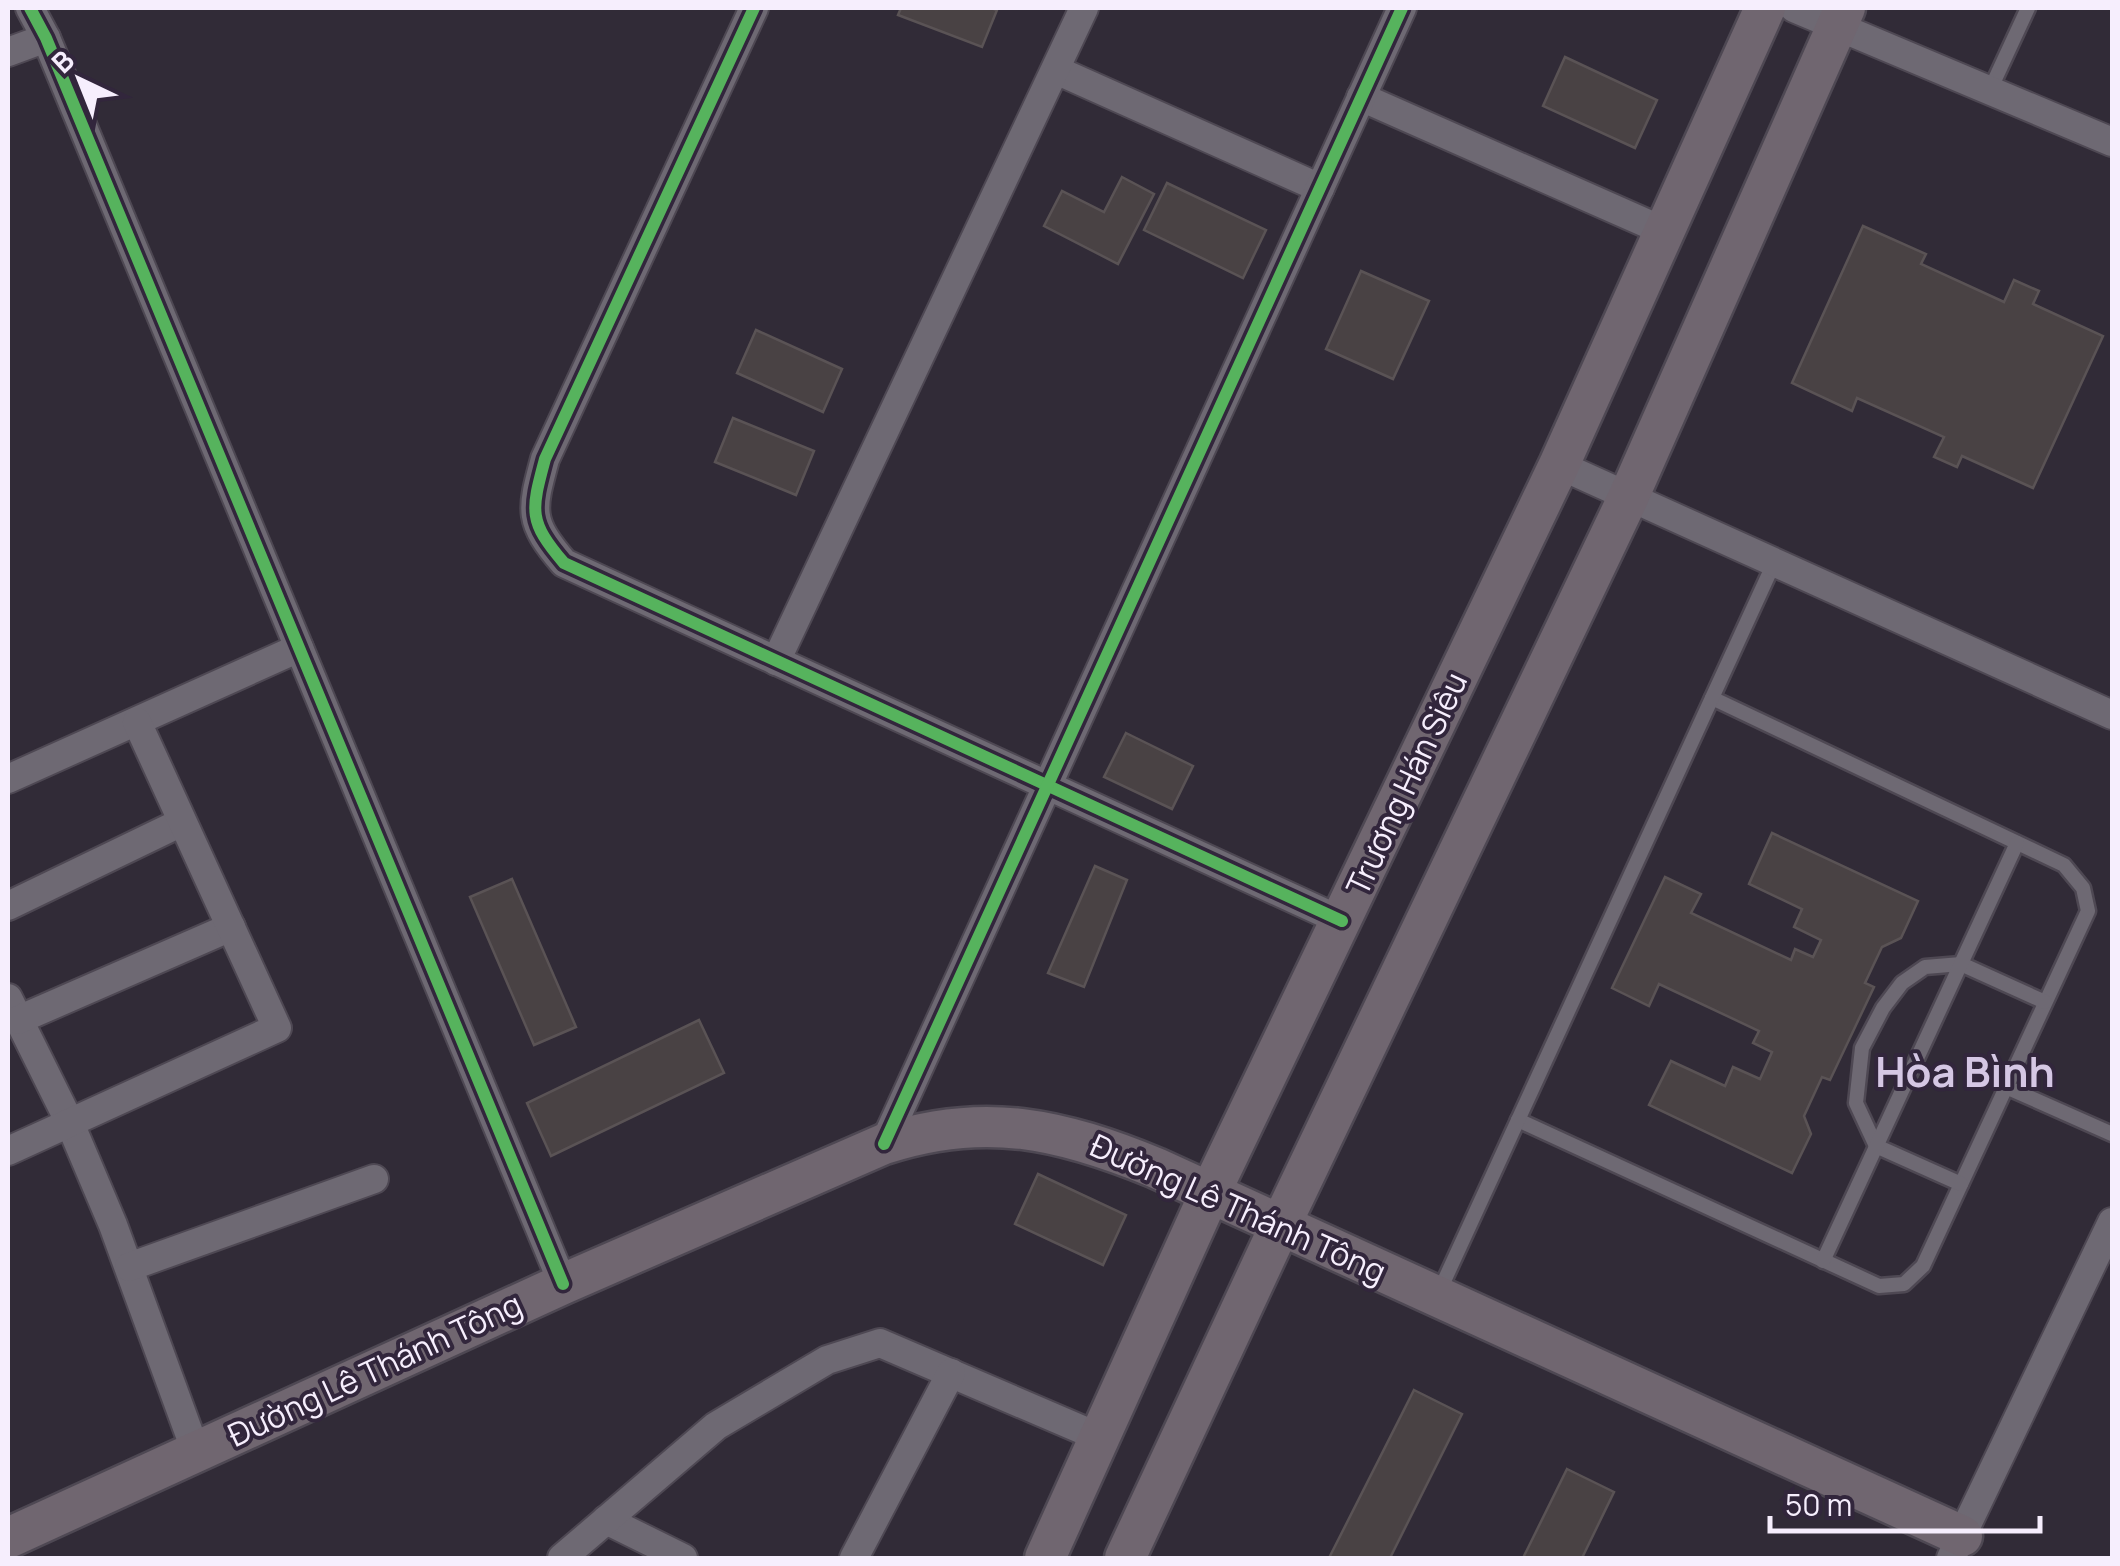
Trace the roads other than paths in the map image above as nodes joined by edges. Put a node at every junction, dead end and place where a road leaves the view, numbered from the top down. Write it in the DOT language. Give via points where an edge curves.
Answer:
graph roads {
  1 [pos="30,8"];
  2 [pos="754,8"];
  3 [pos="1084,8"];
  4 [pos="1402,8"];
  5 [pos="1766,8"];
  6 [pos="1794,8"];
  7 [pos="2028,8"];
  8 [pos="1842,16"];
  9 [pos="46,38"];
  10 [pos="8,52"];
  11 [pos="1056,70"];
  12 [pos="1990,90"];
  13 [pos="1361,98"];
  14 [pos="2112,142"];
  15 [pos="1320,188"];
  16 [pos="1664,231"];
  17 [pos="1559,465"];
  18 [pos="1628,498"];
  19 [pos="1774,563"];
  20 [pos="299,648"];
  21 [pos="776,661"];
  22 [pos="1712,698"];
  23 [pos="2112,715"];
  24 [pos="137,722"];
  25 [pos="8,779"];
  26 [pos="1046,786"];
  27 [pos="182,822"];
  28 [pos="2017,843"];
  29 [pos="8,906"];
  30 [pos="1342,921"];
  31 [pos="231,927"];
  32 [pos="1961,964"];
  33 [pos="2045,1002"];
  34 [pos="13,1009"];
  35 [pos="2006,1087"];
  36 [pos="1518,1120"];
  37 [pos="69,1122"];
  38 [pos="2112,1134"];
  39 [pos="884,1144"];
  40 [pos="1876,1146"];
  41 [pos="8,1150"];
  42 [pos="374,1179"];
  43 [pos="1960,1184"];
  44 [pos="1210,1193"];
  45 [pos="2112,1222"];
  46 [pos="1280,1226"];
  47 [pos="1823,1261"];
  48 [pos="128,1267"];
  49 [pos="563,1284"];
  50 [pos="1437,1297"];
  51 [pos="951,1374"];
  52 [pos="1099,1436"];
  53 [pos="196,1452"];
  54 [pos="606,1520"];
  55 [pos="8,1538"];
  56 [pos="1956,1547"];
  57 [pos="562,1558"];
  58 [pos="683,1558"];
  59 [pos="854,1558"];
  60 [pos="1045,1558"];
  61 [pos="1125,1558"];
  1 -- 9 [label="street"];
  2 -- 21 [label="street" via="545,459 533,503 540,535 564,563"];
  3 -- 11 [label="street"];
  4 -- 13 [label="street"];
  5 -- 16 [label="main road, Trương Hán Siêu"];
  6 -- 8 [label="street"];
  7 -- 12 [label="lane"];
  8 -- 12 [label="street"];
  8 -- 18 [label="main road"];
  9 -- 10 [label="street"];
  9 -- 20 [label="street"];
  11 -- 15 [label="street"];
  11 -- 21 [label="street"];
  12 -- 14 [label="street"];
  13 -- 15 [label="street"];
  13 -- 16 [label="street"];
  15 -- 26 [label="street"];
  16 -- 17 [label="main road, Trương Hán Siêu"];
  17 -- 18 [label="street"];
  17 -- 30 [label="main road, Trương Hán Siêu"];
  18 -- 19 [label="street"];
  18 -- 46 [label="main road"];
  19 -- 22 [label="lane"];
  19 -- 23 [label="street"];
  20 -- 24 [label="street"];
  20 -- 49 [label="street"];
  21 -- 26 [label="street"];
  22 -- 28 [label="lane"];
  22 -- 36 [label="lane"];
  24 -- 25 [label="street"];
  24 -- 27 [label="street"];
  26 -- 30 [label="street"];
  26 -- 39 [label="street"];
  27 -- 29 [label="street"];
  27 -- 31 [label="street"];
  28 -- 32 [label="lane"];
  28 -- 33 [label="lane" via="2064,865 2083,888 2088,911"];
  30 -- 44 [label="main road, Trương Hán Siêu"];
  31 -- 34 [label="street"];
  31 -- 37 [label="street" via="277,1028"];
  32 -- 33 [label="lane"];
  32 -- 40 [label="lane"];
  32 -- 40 [label="lane" via="1925,967 1902,983 1862,1048 1856,1103"];
  33 -- 35 [label="lane"];
  34 -- 37 [label="street"];
  35 -- 38 [label="lane"];
  35 -- 43 [label="lane"];
  36 -- 47 [label="lane"];
  36 -- 50 [label="lane"];
  37 -- 41 [label="street"];
  37 -- 48 [label="street"];
  39 -- 44 [label="main road, Đường Lê Thánh Tông" via="966,1126 1039,1130 1114,1150"];
  39 -- 49 [label="main road, Đường Lê Thánh Tông"];
  40 -- 43 [label="lane"];
  40 -- 47 [label="lane"];
  42 -- 48 [label="street"];
  43 -- 47 [label="lane" via="1923,1266 1904,1284 1878,1286"];
  44 -- 46 [label="main road, Đường Lê Thánh Tông"];
  44 -- 52 [label="main road, Trương Hán Siêu"];
  45 -- 56 [label="street"];
  46 -- 50 [label="main road, Đường Lê Thánh Tông"];
  46 -- 61 [label="main road"];
  48 -- 53 [label="street"];
  49 -- 53 [label="main road, Đường Lê Thánh Tông"];
  50 -- 56 [label="main road, Đường Lê Thánh Tông"];
  51 -- 52 [label="street"];
  51 -- 54 [label="street" via="880,1343 827,1360 716,1426"];
  51 -- 59 [label="street"];
  52 -- 60 [label="main road, Trương Hán Siêu"];
  53 -- 55 [label="main road, Đường Lê Thánh Tông"];
  54 -- 57 [label="street"];
  54 -- 58 [label="street"];
}
